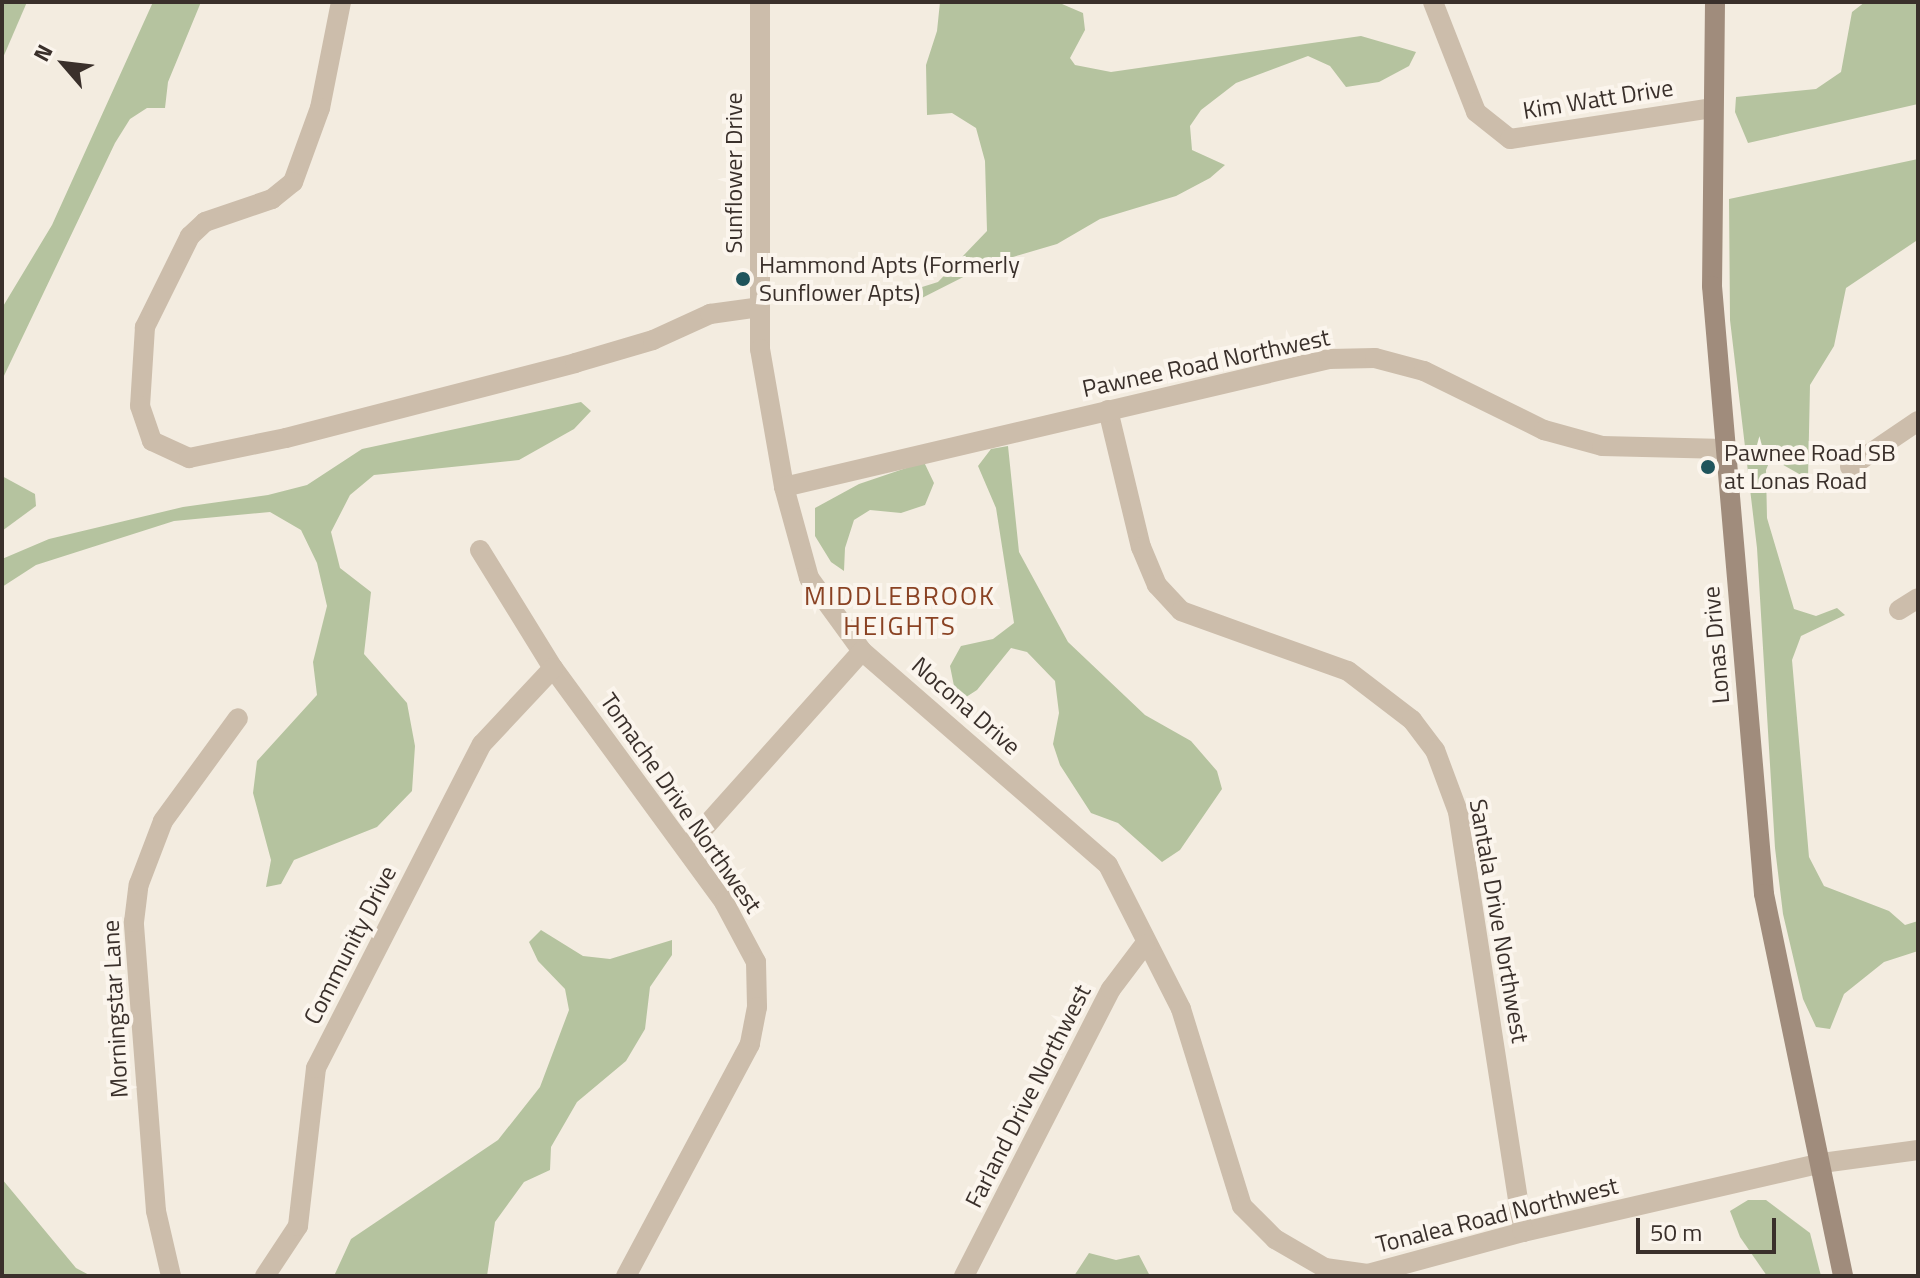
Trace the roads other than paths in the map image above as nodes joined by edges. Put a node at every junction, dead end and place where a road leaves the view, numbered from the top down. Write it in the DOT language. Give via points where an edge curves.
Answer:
graph roads {
  1 [pos="341,2"];
  2 [pos="760,2"];
  3 [pos="1433,2"];
  4 [pos="1715,2"];
  5 [pos="1712,108"];
  6 [pos="760,307"];
  7 [pos="1108,410"];
  8 [pos="1918,421"];
  9 [pos="1725,449"];
  10 [pos="1850,467"];
  11 [pos="784,487"];
  12 [pos="480,550"];
  13 [pos="1918,598"];
  14 [pos="1899,610"];
  15 [pos="862,651"];
  16 [pos="553,668"];
  17 [pos="238,718"];
  18 [pos="686,848"];
  19 [pos="1145,944"];
  20 [pos="1918,1150"];
  21 [pos="1822,1163"];
  22 [pos="1523,1232"];
  23 [pos="171,1276"];
  24 [pos="265,1276"];
  25 [pos="626,1276"];
  26 [pos="964,1276"];
  27 [pos="1843,1276"];
  1 -- 6 [label="street" via="320,108 293,182 272,199 205,222 190,236 145,327 140,406 152,441 189,458 286,438 575,363 653,340 710,314"];
  2 -- 6 [label="street, Sunflower Drive"];
  3 -- 5 [label="street, Kim Watt Drive" via="1476,112 1510,139"];
  4 -- 5 [label="street, Lonas Drive"];
  5 -- 9 [label="street, Lonas Drive" via="1712,286"];
  6 -- 11 [label="street, Sunflower Drive" via="760,349"];
  7 -- 9 [label="street, Pawnee Road Northwest" via="1329,359 1375,358 1424,371 1544,430 1602,446"];
  7 -- 11 [label="street, Pawnee Road Northwest"];
  7 -- 22 [label="street, Santala Drive Northwest" via="1141,547 1157,585 1181,611 1348,671 1412,720 1435,750 1458,812"];
  8 -- 10 [label="street"];
  9 -- 21 [label="street, Lonas Drive" via="1764,894"];
  11 -- 15 [label="street, Nocona Drive" via="809,578"];
  12 -- 16 [label="street, Tomache Drive Northwest"];
  13 -- 14 [label="street"];
  15 -- 18 [label="street"];
  15 -- 19 [label="street, Nocona Drive" via="1108,865"];
  16 -- 18 [label="street, Tomache Drive Northwest"];
  16 -- 24 [label="street, Community Drive" via="482,744 316,1068 298,1226"];
  17 -- 23 [label="street, Morningstar Lane" via="163,821 139,884 134,922 156,1211"];
  18 -- 25 [label="street, Tomache Drive Northwest" via="724,902 756,962 757,1007 750,1044"];
  19 -- 22 [label="street, Tonalea Road Northwest" via="1181,1009 1242,1206 1275,1239 1325,1268 1368,1274"];
  19 -- 26 [label="street, Farland Drive Northwest" via="1111,989"];
  20 -- 21 [label="street, Tonalea Road Northwest"];
  21 -- 22 [label="street, Tonalea Road Northwest"];
  21 -- 27 [label="street, Lonas Drive"];
}
